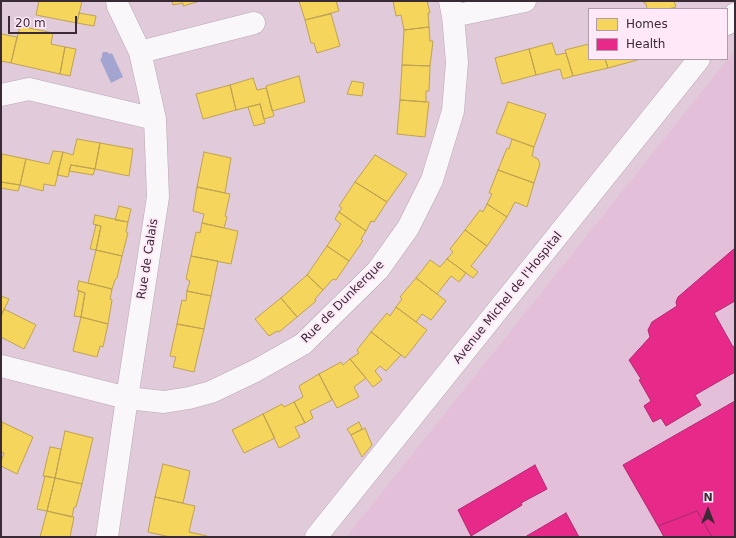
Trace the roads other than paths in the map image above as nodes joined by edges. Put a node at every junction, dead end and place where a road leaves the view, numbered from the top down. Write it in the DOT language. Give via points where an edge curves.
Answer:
graph roads {
  1 [pos="117,1"];
  2 [pos="526,1"];
  3 [pos="452,8"];
  4 [pos="735,14"];
  5 [pos="254,23"];
  6 [pos="728,23"];
  7 [pos="140,52"];
  8 [pos="698,60"];
  9 [pos="1,95"];
  10 [pos="155,119"];
  11 [pos="1,366"];
  12 [pos="126,398"];
  13 [pos="107,537"];
  14 [pos="316,537"];
  1 -- 7 [label="street, Rue de Calais"];
  2 -- 3 [label="street, Rue de Dunkerque"];
  3 -- 12 [label="street, Rue de Dunkerque" via="457,62 453,111 432,180 408,228 378,270 303,344 255,371 211,392 189,398 164,402"];
  4 -- 6 [label="street"];
  5 -- 7 [label="street"];
  7 -- 10 [label="street, Rue de Calais"];
  8 -- 14 [label="street, Avenue Michel de l'Hospital"];
  9 -- 10 [label="street" via="29,89"];
  10 -- 12 [label="street, Rue de Calais" via="158,197"];
  11 -- 12 [label="street, Rue de Dunkerque"];
  12 -- 13 [label="street"];
}
